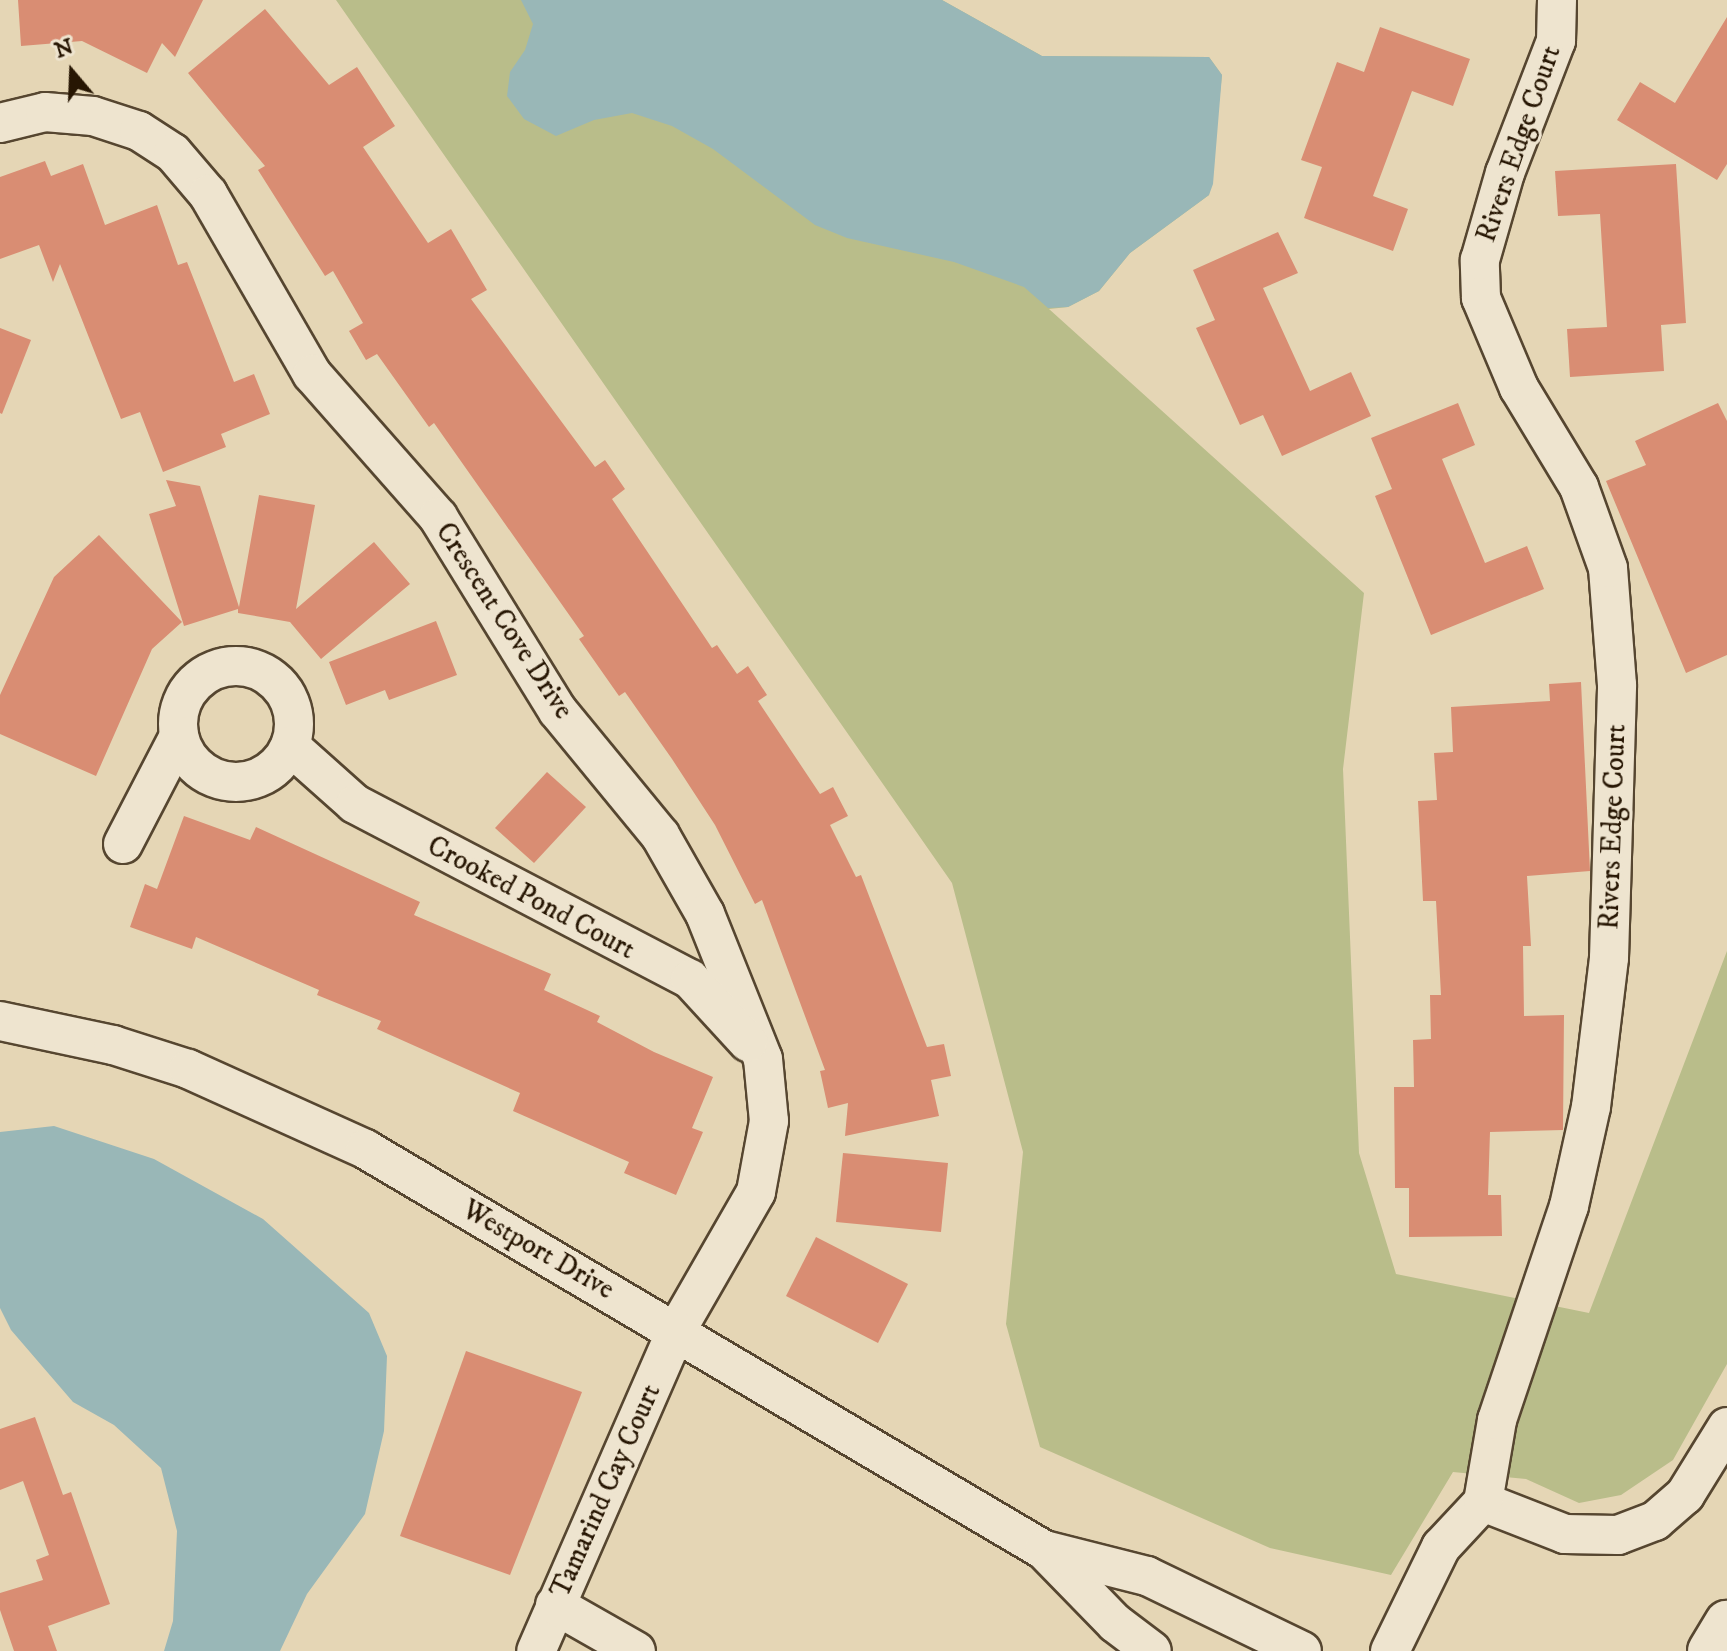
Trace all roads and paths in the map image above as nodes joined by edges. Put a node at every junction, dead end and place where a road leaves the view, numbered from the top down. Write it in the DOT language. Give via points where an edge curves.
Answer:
graph roads {
  1 [pos="1557,0"];
  2 [pos="0,123"];
  3 [pos="179,736"];
  4 [pos="290,746"];
  5 [pos="123,844"];
  6 [pos="0,1021"];
  7 [pos="763,1059"];
  8 [pos="676,1331"];
  9 [pos="1727,1427"];
  10 [pos="1483,1502"];
  11 [pos="1044,1550"];
  12 [pos="555,1605"];
  13 [pos="1727,1623"];
  14 [pos="536,1651"];
  15 [pos="636,1651"];
  16 [pos="1152,1651"];
  17 [pos="1302,1651"];
  18 [pos="1390,1651"];
  19 [pos="1710,1651"];
  1 -- 10 [label="street, Rivers Edge Court" via="1556,41 1505,173 1480,260 1481,298 1519,388 1579,487 1608,568 1617,685 1615,856 1591,1107 1569,1206 1497,1420"];
  2 -- 7 [label="street, Crescent Cove Drive" via="45,112 93,116 139,131 173,153 208,194 312,374 438,517 558,711 660,835 705,914"];
  3 -- 4 [label="street" via="197,767 231,782 266,774"];
  3 -- 4 [label="street" via="184,697 213,671 232,666 269,676 284,690 292,708"];
  3 -- 5 [label="street"];
  4 -- 7 [label="street, Crooked Pond Court" via="355,804 690,979"];
  6 -- 8 [label="street, Westport Drive" via="113,1045 274,1104 365,1149"];
  7 -- 8 [label="street, Crescent Cove Drive" via="769,1121 756,1192"];
  8 -- 11 [label="street, Westport Drive"];
  8 -- 12 [label="street, Tamarind Cay Court"];
  9 -- 10 [label="street" via="1685,1495 1655,1521 1618,1535 1565,1534"];
  10 -- 18 [label="street" via="1441,1547"];
  11 -- 16 [label="street, Westport Drive" via="1115,1623"];
  11 -- 17 [label="street, Westport Drive" via="1147,1576"];
  12 -- 14 [label="street, Tamarind Cay Court"];
  12 -- 15 [label="street"];
  13 -- 19 [label="main road"];
}
